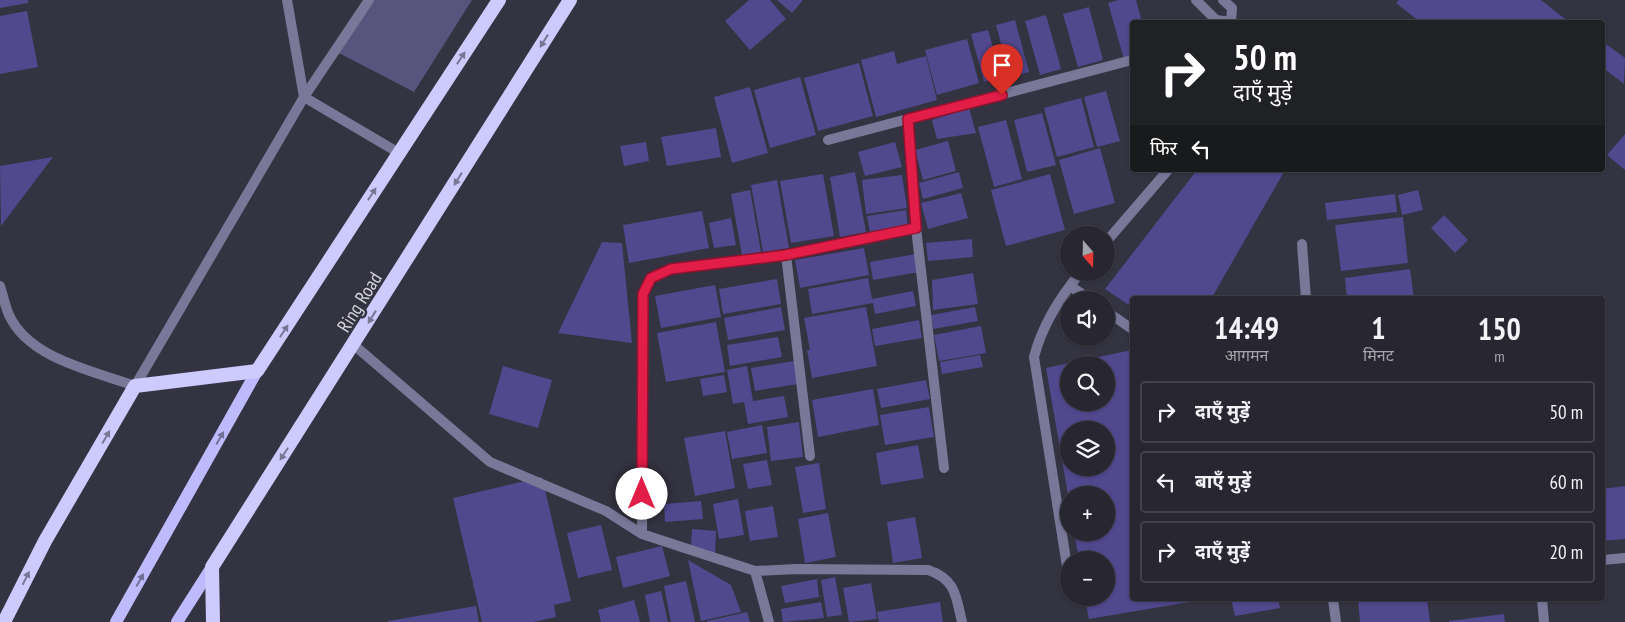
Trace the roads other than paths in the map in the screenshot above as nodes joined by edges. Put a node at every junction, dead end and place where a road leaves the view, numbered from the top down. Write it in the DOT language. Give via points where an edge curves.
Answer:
graph roads {
  1 [pos="287,0"];
  2 [pos="369,0"];
  3 [pos="498,0"];
  4 [pos="570,0"];
  5 [pos="1196,0"];
  6 [pos="1223,0"];
  7 [pos="1216,20"];
  8 [pos="1231,20"];
  9 [pos="1130,61"];
  10 [pos="304,98"];
  11 [pos="908,119"];
  12 [pos="828,140"];
  13 [pos="399,153"];
  14 [pos="1166,172"];
  15 [pos="916,228"];
  16 [pos="1115,232"];
  17 [pos="1302,244"];
  18 [pos="786,255"];
  19 [pos="1074,281"];
  20 [pos="0,286"];
  21 [pos="1070,286"];
  22 [pos="1078,291"];
  23 [pos="1306,296"];
  24 [pos="1115,317"];
  25 [pos="1130,328"];
  26 [pos="354,345"];
  27 [pos="257,371"];
  28 [pos="136,386"];
  29 [pos="810,456"];
  30 [pos="944,468"];
  31 [pos="642,534"];
  32 [pos="1065,551"];
  33 [pos="1625,558"];
  34 [pos="1605,560"];
  35 [pos="212,567"];
  36 [pos="755,571"];
  37 [pos="1333,601"];
  38 [pos="1542,601"];
  39 [pos="4,622"];
  40 [pos="116,622"];
  41 [pos="177,622"];
  42 [pos="213,622"];
  43 [pos="769,622"];
  44 [pos="962,622"];
  45 [pos="1336,622"];
  46 [pos="1544,622"];
  1 -- 10 [label="street"];
  2 -- 10 [label="street"];
  13 -- 3 [label="highway, one-way"];
  4 -- 26 [label="highway, Ring Road, one-way"];
  5 -- 7 [label="street"];
  6 -- 8 [label="street" via="1232,8"];
  9 -- 11 [label="street"];
  10 -- 13 [label="street"];
  10 -- 28 [label="street"];
  11 -- 12 [label="street"];
  11 -- 15 [label="street"];
  27 -- 13 [label="highway, one-way"];
  14 -- 16 [label="street"];
  15 -- 18 [label="street"];
  15 -- 30 [label="street"];
  17 -- 23 [label="street"];
  18 -- 29 [label="street"];
  18 -- 31 [label="street" via="671,269 651,278 643,294"];
  19 -- 21 [label="street"];
  20 -- 28 [label="street" via="10,316 27,338 46,354"];
  21 -- 22 [label="street"];
  21 -- 32 [label="street" via="1040,334 1034,357"];
  24 -- 25 [label="street"];
  26 -- 31 [label="street" via="490,462 606,510"];
  26 -- 35 [label="highway, Ring Road, one-way"];
  27 -- 28 [label="highway"];
  40 -- 27 [label="main road, one-way"];
  39 -- 28 [label="highway, one-way" via="45,541"];
  31 -- 36 [label="street"];
  33 -- 34 [label="street"];
  35 -- 41 [label="main road, Ring Road"];
  35 -- 42 [label="highway"];
  36 -- 43 [label="street"];
  36 -- 44 [label="street" via="928,570 946,577 953,588"];
  37 -- 45 [label="street"];
  38 -- 46 [label="street"];
}
